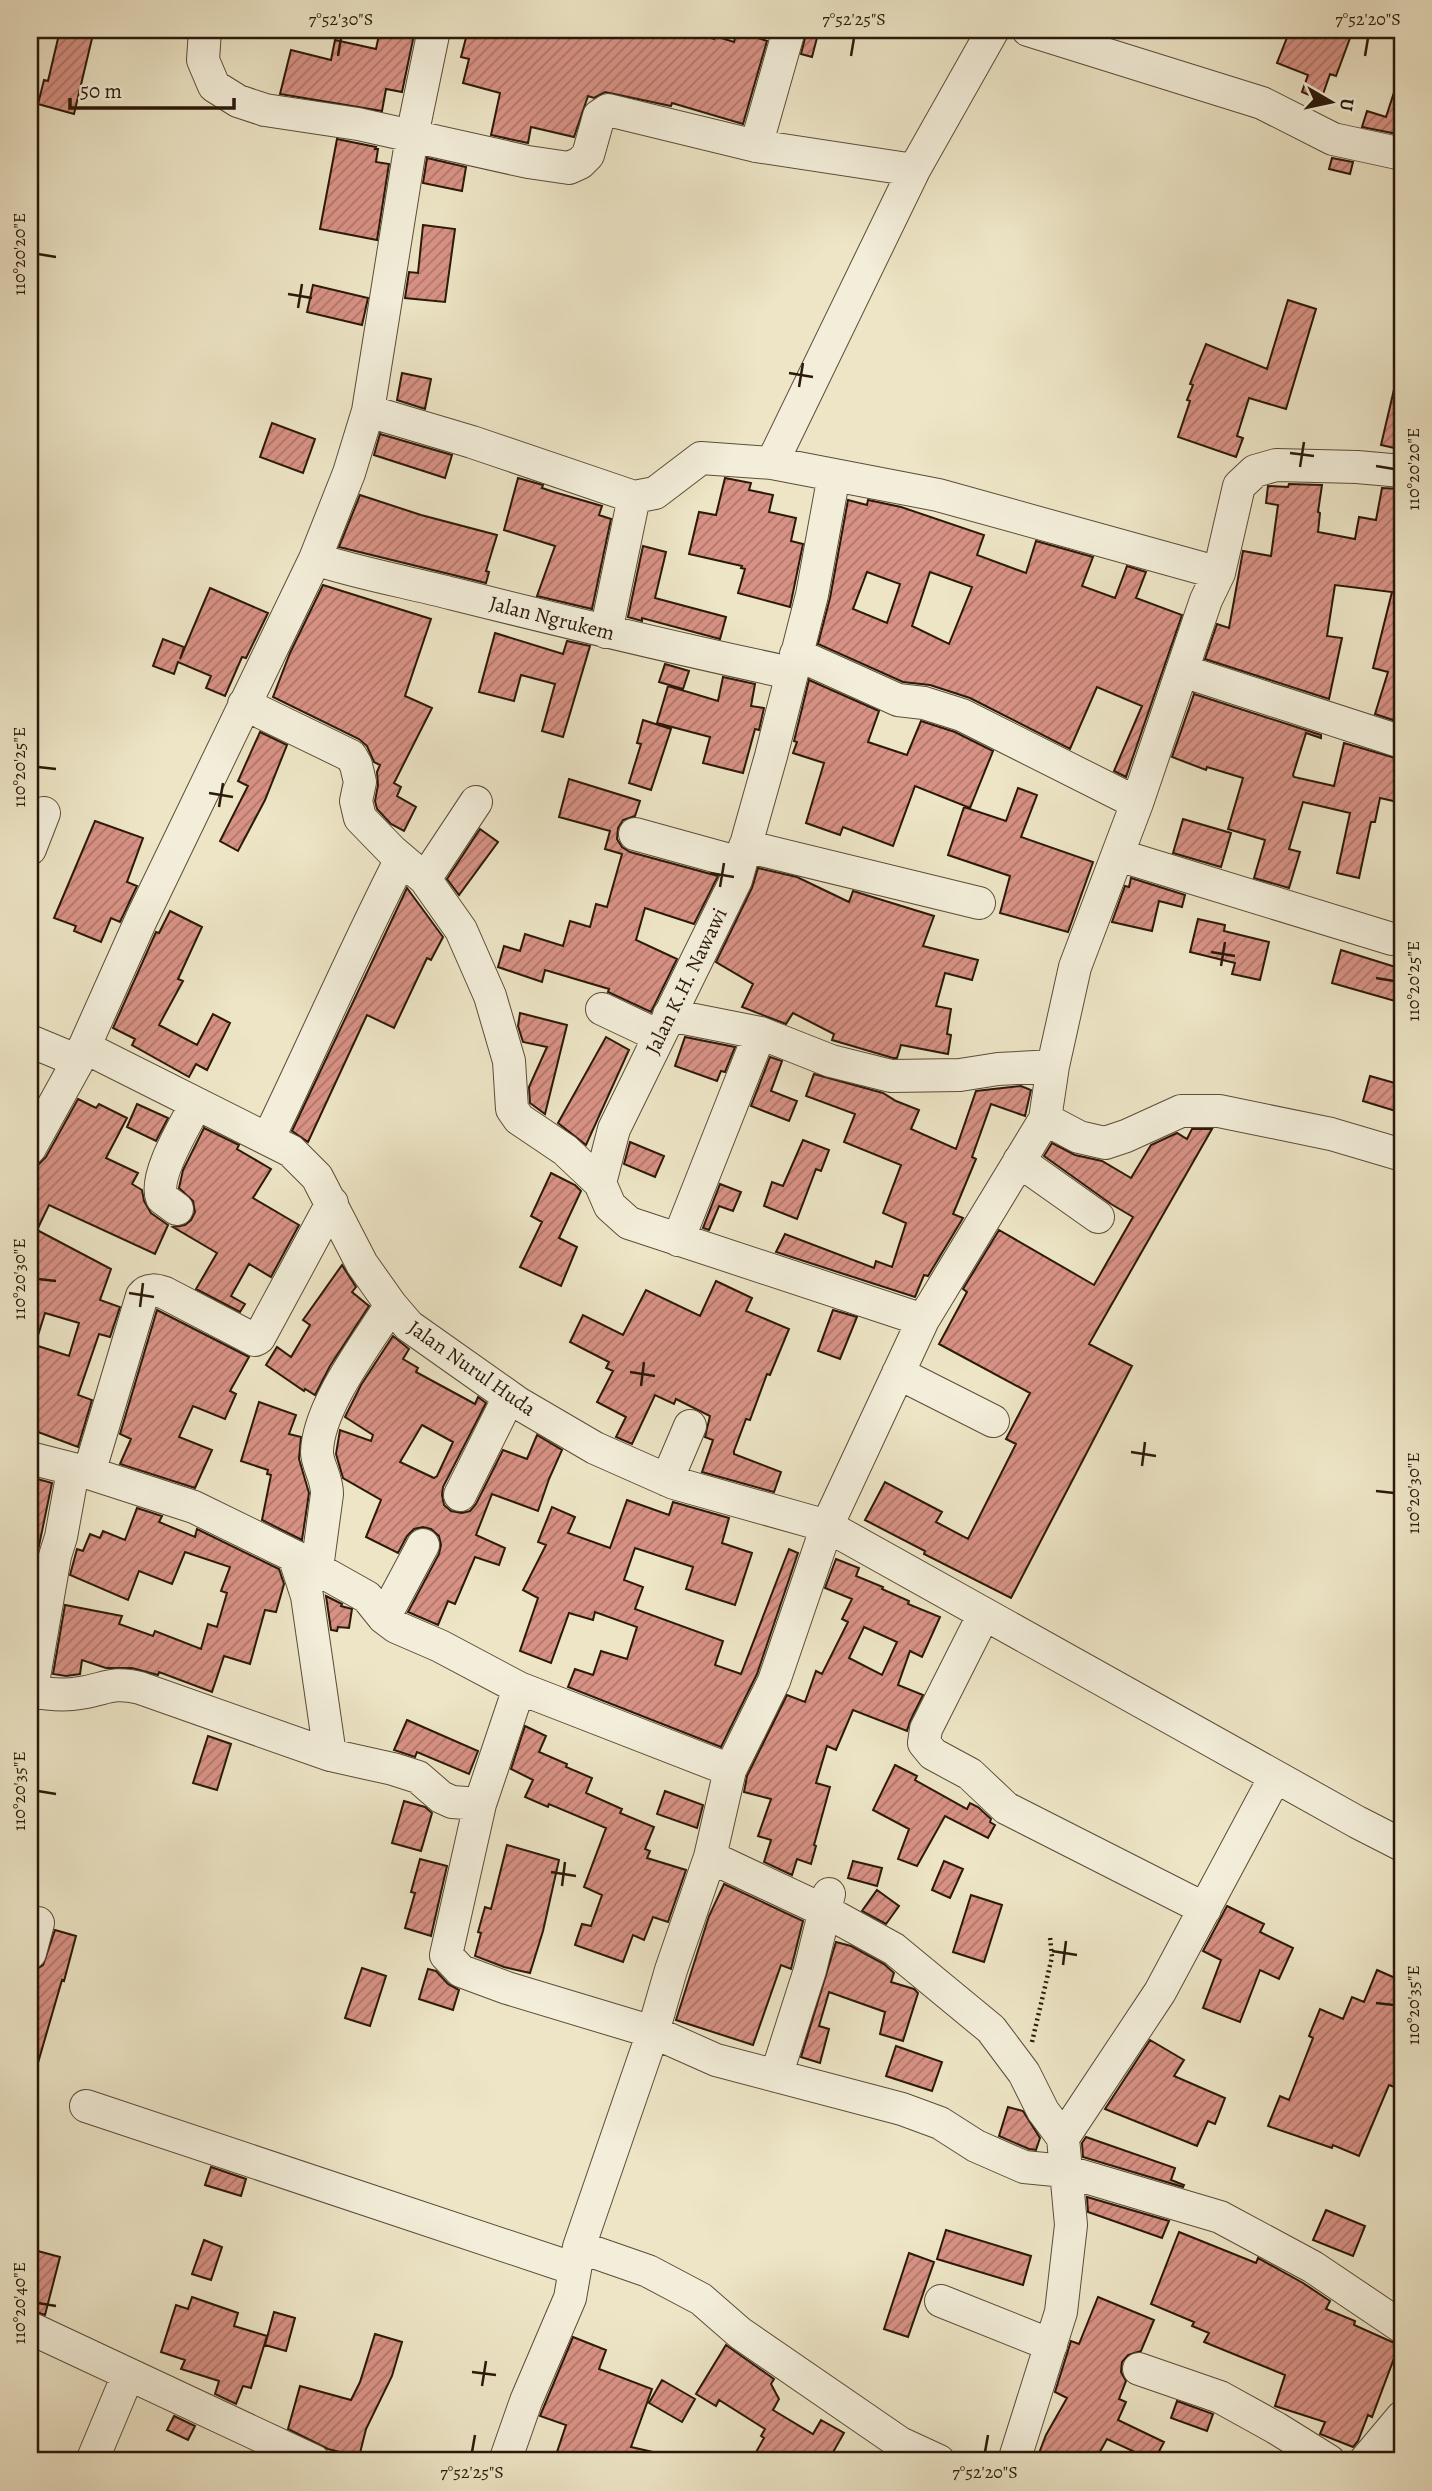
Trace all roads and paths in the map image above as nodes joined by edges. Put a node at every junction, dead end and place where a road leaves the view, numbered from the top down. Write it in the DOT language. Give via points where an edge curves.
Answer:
graph roads {
  1 [pos="205,30"];
  2 [pos="434,30"];
  3 [pos="789,30"];
  4 [pos="993,30"];
  5 [pos="1028,30"];
  6 [pos="412,136"];
  7 [pos="757,146"];
  8 [pos="1402,154"];
  9 [pos="914,170"];
  10 [pos="368,411"];
  11 [pos="772,463"];
  12 [pos="1402,471"];
  13 [pos="834,475"];
  14 [pos="634,497"];
  15 [pos="315,559"];
  16 [pos="1219,573"];
  17 [pos="606,632"];
  18 [pos="793,664"];
  19 [pos="1182,671"];
  20 [pos="244,704"];
  21 [pos="1402,742"];
  22 [pos="476,802"];
  23 [pos="1137,803"];
  24 [pos="44,813"];
  25 [pos="635,834"];
  26 [pos="30,849"];
  27 [pos="743,855"];
  28 [pos="1118,855"];
  29 [pos="401,859"];
  30 [pos="425,879"];
  31 [pos="979,903"];
  32 [pos="1402,939"];
  33 [pos="602,1009"];
  34 [pos="664,1026"];
  35 [pos="760,1033"];
  36 [pos="30,1041"];
  37 [pos="81,1054"];
  38 [pos="1054,1066"];
  39 [pos="196,1104"];
  40 [pos="1045,1119"];
  41 [pos="268,1139"];
  42 [pos="30,1148"];
  43 [pos="1402,1155"];
  44 [pos="1019,1161"];
  45 [pos="600,1183"];
  46 [pos="332,1203"];
  47 [pos="177,1209"];
  48 [pos="1098,1217"];
  49 [pos="678,1240"];
  50 [pos="391,1305"];
  51 [pos="923,1320"];
  52 [pos="898,1373"];
  53 [pos="509,1397"];
  54 [pos="993,1421"];
  55 [pos="690,1426"];
  56 [pos="30,1458"];
  57 [pos="81,1472"];
  58 [pos="667,1480"];
  59 [pos="460,1495"];
  60 [pos="827,1526"];
  61 [pos="423,1545"];
  62 [pos="306,1562"];
  63 [pos="984,1614"];
  64 [pos="384,1618"];
  65 [pos="519,1688"];
  66 [pos="33,1692"];
  67 [pos="330,1755"];
  68 [pos="730,1770"];
  69 [pos="1275,1777"];
  70 [pos="480,1804"];
  71 [pos="1402,1844"];
  72 [pos="710,1857"];
  73 [pos="827,1903"];
  74 [pos="1205,1909"];
  75 [pos="38,1923"];
  76 [pos="1050,1937"];
  77 [pos="30,1953"];
  78 [pos="653,2032"];
  79 [pos="1024,2073"];
  80 [pos="776,2076"];
  81 [pos="86,2106"];
  82 [pos="1063,2138"];
  83 [pos="1065,2171"];
  84 [pos="577,2258"];
  85 [pos="941,2301"];
  86 [pos="1402,2327"];
  87 [pos="30,2328"];
  88 [pos="1051,2346"];
  89 [pos="1139,2369"];
  90 [pos="128,2375"];
  91 [pos="1402,2417"];
  92 [pos="92,2461"];
  93 [pos="314,2461"];
  94 [pos="505,2461"];
  95 [pos="939,2461"];
  96 [pos="1014,2461"];
  97 [pos="1329,2461"];
  98 [pos="1365,2461"];
  1 -- 6 [label="street" via="207,74 214,86 238,101 264,110"];
  2 -- 6 [label="street"];
  3 -- 7 [label="street"];
  4 -- 9 [label="street"];
  5 -- 8 [label="street" via="1262,103 1334,139"];
  6 -- 7 [label="street" via="569,168 588,155 599,116 608,110"];
  6 -- 10 [label="street"];
  7 -- 9 [label="street"];
  9 -- 11 [label="street"];
  10 -- 14 [label="street"];
  10 -- 15 [label="street"];
  11 -- 13 [label="street"];
  11 -- 14 [label="street" via="701,458 655,493"];
  12 -- 16 [label="street" via="1276,465 1255,471 1239,486"];
  13 -- 16 [label="street" via="938,495"];
  13 -- 18 [label="street, Jalan K.H. Nawawi" via="812,595"];
  14 -- 17 [label="street"];
  15 -- 17 [label="street, Jalan Ngrukem"];
  15 -- 20 [label="street"];
  16 -- 19 [label="street"];
  17 -- 18 [label="street, Jalan Ngrukem"];
  18 -- 23 [label="street" via="962,715"];
  18 -- 27 [label="street, Jalan K.H. Nawawi"];
  19 -- 21 [label="street"];
  19 -- 23 [label="street"];
  20 -- 29 [label="street" via="351,756 360,782 356,802 360,818"];
  20 -- 37 [label="street"];
  22 -- 30 [label="street"];
  23 -- 28 [label="street"];
  24 -- 26 [label="street"];
  25 -- 27 [label="street"];
  27 -- 31 [label="street"];
  27 -- 34 [label="street, Jalan K.H. Nawawi" via="736,880"];
  28 -- 32 [label="street"];
  28 -- 38 [label="street" via="1075,967"];
  29 -- 30 [label="street"];
  29 -- 41 [label="street"];
  30 -- 45 [label="street" via="461,930 490,996 509,1061 512,1109"];
  33 -- 34 [label="street"];
  34 -- 35 [label="street"];
  34 -- 45 [label="street, Jalan K.H. Nawawi" via="614,1129"];
  35 -- 38 [label="street" via="831,1061 891,1076"];
  35 -- 49 [label="street"];
  36 -- 37 [label="street, Jalan Nurul Huda"];
  37 -- 39 [label="street, Jalan Nurul Huda"];
  37 -- 42 [label="street"];
  38 -- 40 [label="street"];
  39 -- 41 [label="street, Jalan Nurul Huda"];
  39 -- 47 [label="street" via="163,1176 162,1198"];
  40 -- 43 [label="street" via="1079,1137 1105,1143 1181,1111 1219,1111 1331,1134"];
  40 -- 44 [label="street"];
  41 -- 46 [label="street, Jalan Nurul Huda" via="292,1152 317,1177"];
  44 -- 48 [label="street"];
  44 -- 51 [label="street"];
  45 -- 49 [label="street" via="610,1206 629,1223"];
  46 -- 50 [label="street, Jalan Nurul Huda" via="362,1264"];
  46 -- 57 [label="street" via="255,1340 165,1293 152,1290 142,1296"];
  49 -- 51 [label="street"];
  50 -- 53 [label="street, Jalan Nurul Huda" via="409,1326"];
  50 -- 62 [label="street" via="328,1406 317,1453 327,1494"];
  51 -- 52 [label="street"];
  52 -- 54 [label="street"];
  52 -- 60 [label="street"];
  53 -- 58 [label="street, Jalan Nurul Huda" via="595,1448"];
  53 -- 59 [label="street"];
  55 -- 58 [label="street"];
  56 -- 57 [label="street"];
  57 -- 62 [label="street" via="194,1507"];
  57 -- 66 [label="street" via="53,1569"];
  58 -- 60 [label="street, Jalan Nurul Huda"];
  60 -- 63 [label="street, Jalan Nurul Huda"];
  60 -- 68 [label="street" via="774,1681"];
  61 -- 64 [label="street"];
  62 -- 64 [label="street" via="367,1597"];
  62 -- 67 [label="street"];
  63 -- 69 [label="street, Jalan Nurul Huda"];
  63 -- 74 [label="street" via="926,1729 924,1743 933,1754 970,1774 1006,1808"];
  64 -- 65 [label="street"];
  65 -- 68 [label="street"];
  65 -- 70 [label="street"];
  66 -- 67 [label="street" via="77,1694 125,1684"];
  67 -- 70 [label="street" via="418,1777 453,1802"];
  68 -- 72 [label="street"];
  69 -- 71 [label="street, Jalan Nurul Huda"];
  69 -- 74 [label="street"];
  70 -- 78 [label="street" via="446,1955 450,1962 461,1971 507,1988"];
  72 -- 73 [label="street"];
  72 -- 78 [label="street"];
  73 -- 79 [label="street" via="894,1949 991,2029"];
  73 -- 80 [label="street"];
  74 -- 82 [label="street" via="1160,1992"];
  75 -- 77 [label="street"];
  76 -- 79 [label="path" via="1052,1957"];
  78 -- 80 [label="street" via="716,2060"];
  78 -- 84 [label="street"];
  79 -- 82 [label="street" via="1042,2111"];
  80 -- 83 [label="street" via="902,2109 940,2123 976,2146 1024,2167"];
  81 -- 84 [label="street"];
  82 -- 83 [label="street"];
  83 -- 86 [label="street" via="1220,2217 1313,2267"];
  83 -- 88 [label="street" via="1071,2225 1061,2312"];
  84 -- 94 [label="street" via="570,2298"];
  84 -- 95 [label="street" via="648,2271 701,2299 740,2333 900,2443"];
  85 -- 88 [label="street"];
  87 -- 90 [label="street"];
  88 -- 96 [label="street"];
  89 -- 97 [label="street" via="1220,2397"];
  90 -- 92 [label="street"];
  90 -- 93 [label="street"];
  91 -- 98 [label="street"];
}
